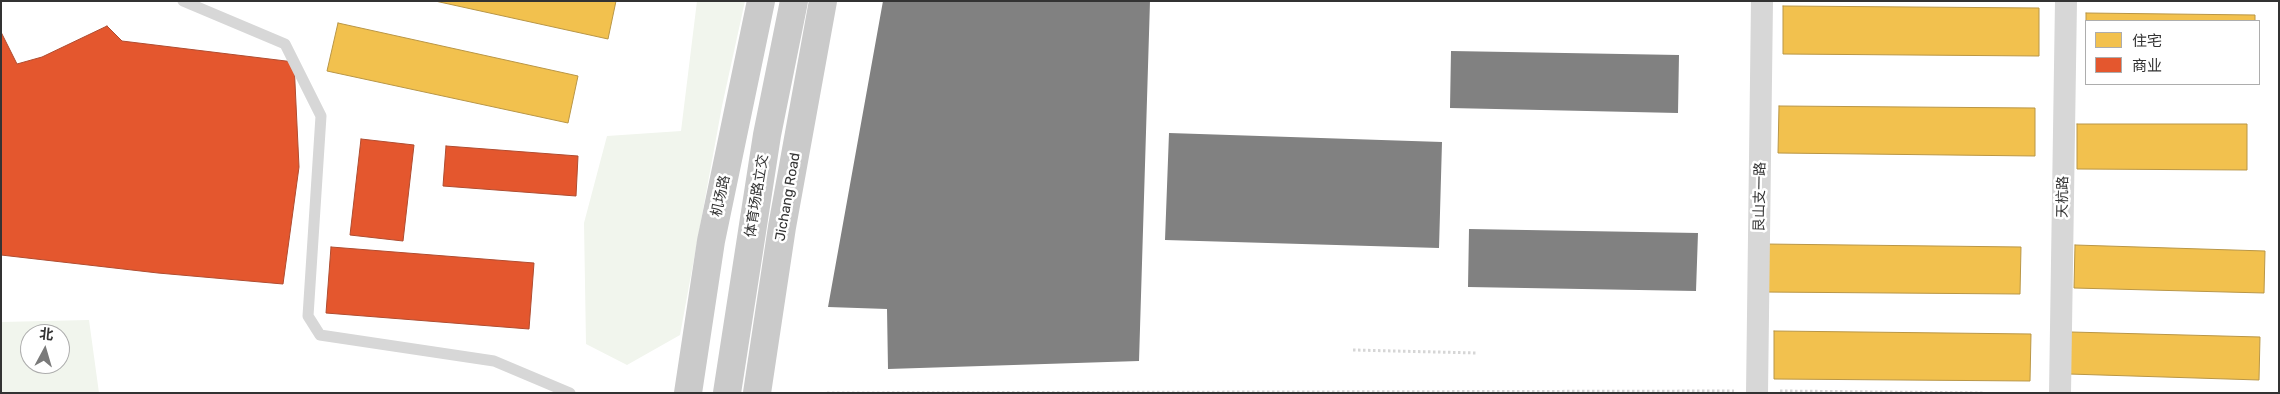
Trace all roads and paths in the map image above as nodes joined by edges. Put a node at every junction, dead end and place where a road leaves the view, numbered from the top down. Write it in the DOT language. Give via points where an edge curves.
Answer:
graph roads {
  1 [pos="183,1"];
  2 [pos="761,1"];
  3 [pos="794,1"];
  4 [pos="823,1"];
  5 [pos="1762,1"];
  6 [pos="2066,1"];
  7 [pos="1353,350"];
  8 [pos="1477,354"];
  9 [pos="1758,392"];
  10 [pos="570,393"];
  11 [pos="688,393"];
  12 [pos="727,393"];
  13 [pos="757,393"];
  14 [pos="827,393"];
  15 [pos="1984,393"];
  16 [pos="2060,393"];
  1 -- 10 [label="lane" via="285,44 321,116 308,316 320,335 494,361"];
  2 -- 11 [label="main road, 机场路" via="712,241"];
  3 -- 12 [label="main road, 体育场路立交" via="767,136"];
  4 -- 13 [label="main road, Jichang Road" via="782,226"];
  5 -- 9 [label="street, 艮山支一路"];
  6 -- 16 [label="street, 天杭路"];
  7 -- 8 [label="path"];
  9 -- 14 [label="path"];
  9 -- 15 [label="path"];
}
